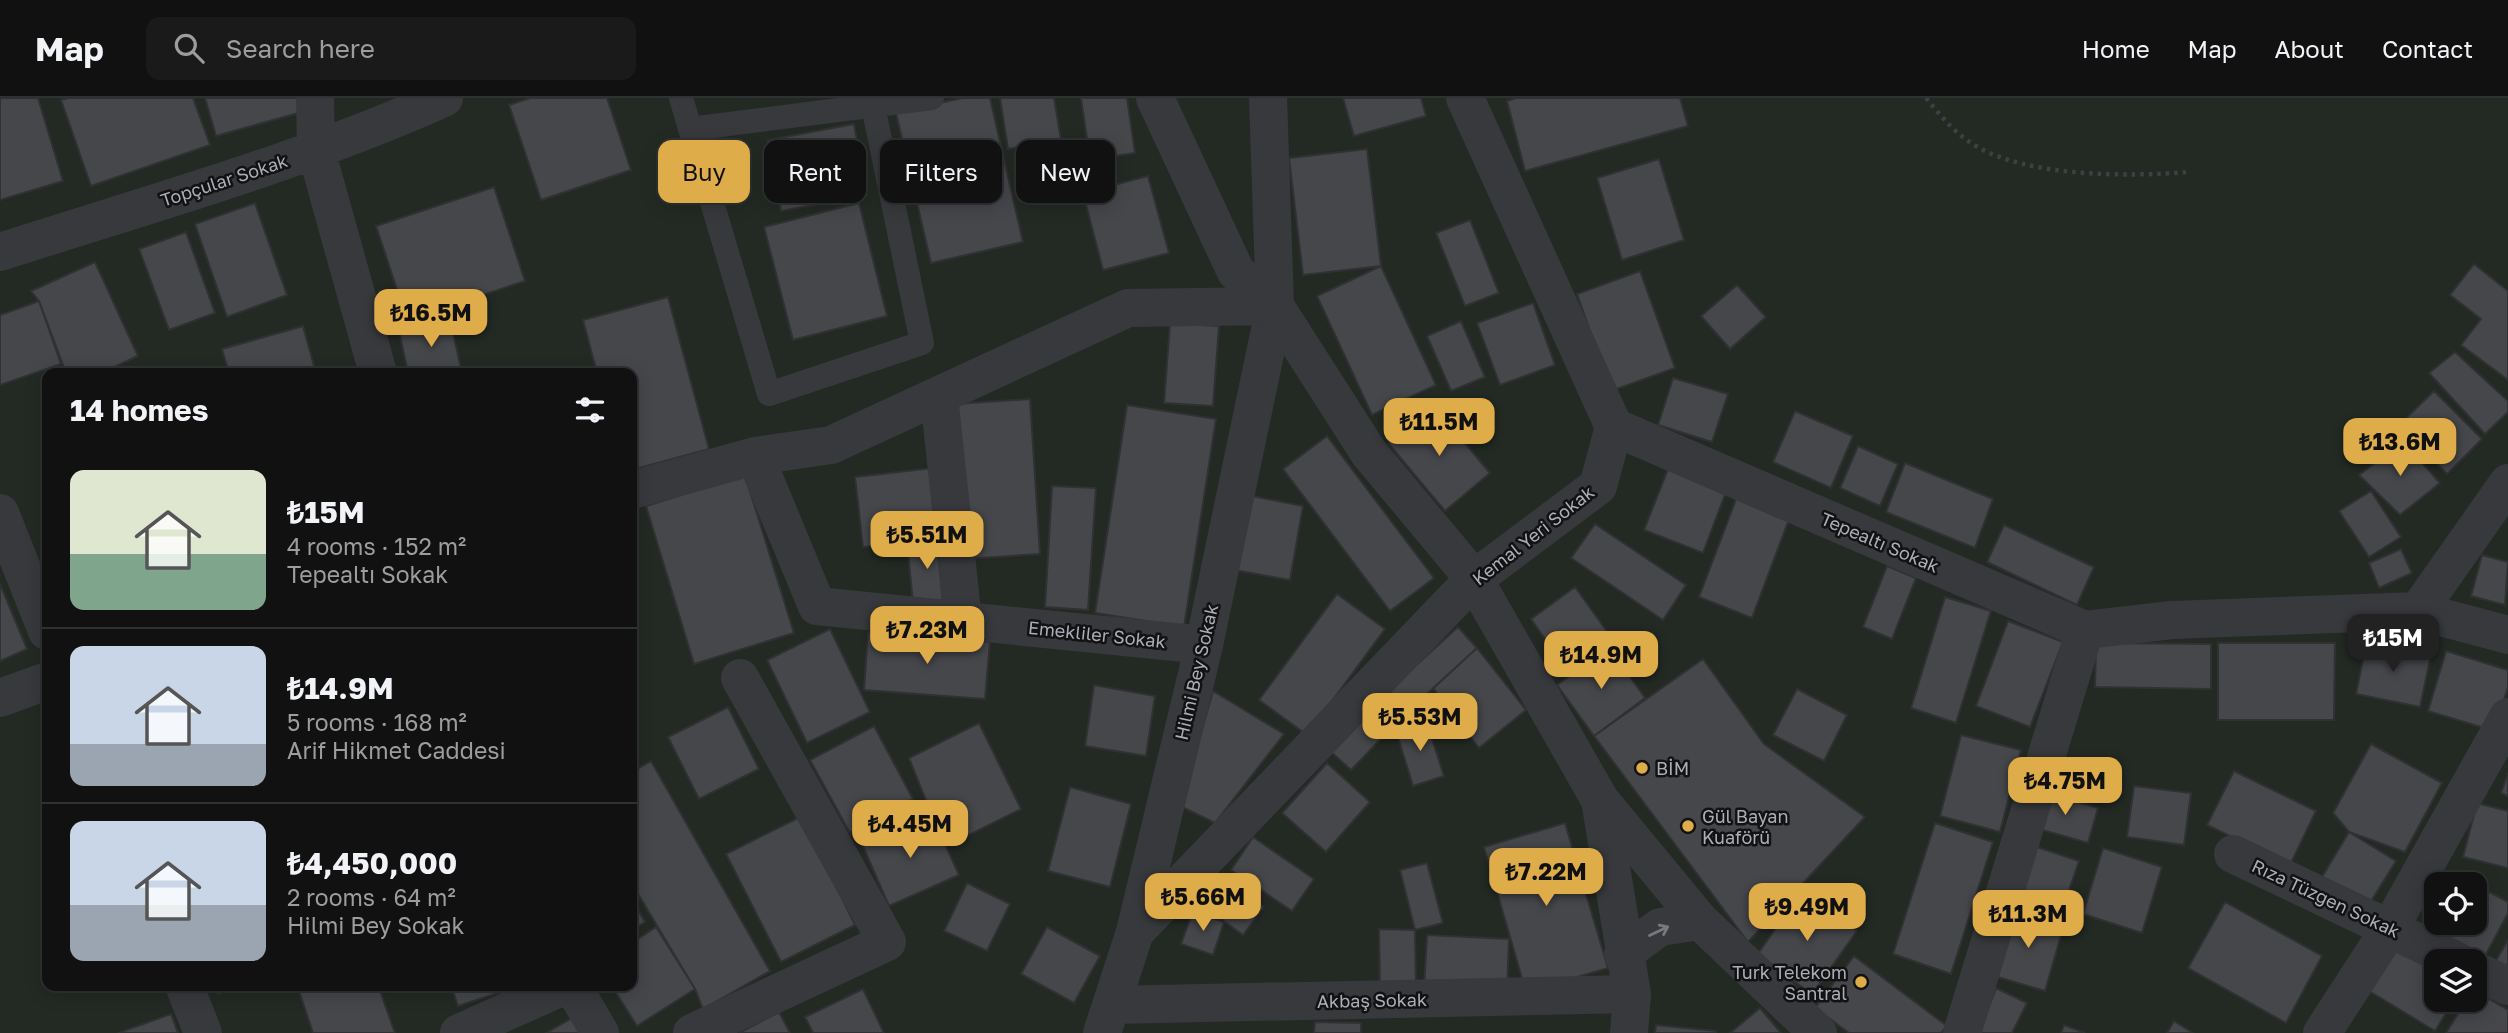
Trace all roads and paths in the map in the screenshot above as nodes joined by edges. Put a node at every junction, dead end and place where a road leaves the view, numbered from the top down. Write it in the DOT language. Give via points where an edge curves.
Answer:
graph roads {
  1 [pos="315,98"];
  2 [pos="444,98"];
  3 [pos="681,98"];
  4 [pos="932,98"];
  5 [pos="1155,98"];
  6 [pos="1268,98"];
  7 [pos="1465,98"];
  8 [pos="1926,98"];
  9 [pos="873,106"];
  10 [pos="371,114"];
  11 [pos="690,129"];
  12 [pos="316,150"];
  13 [pos="2188,172"];
  14 [pos="0,252"];
  15 [pos="1275,306"];
  16 [pos="377,368"];
  17 [pos="939,396"];
  18 [pos="1614,427"];
  19 [pos="755,456"];
  20 [pos="2508,483"];
  21 [pos="637,489"];
  22 [pos="0,513"];
  23 [pos="1474,579"];
  24 [pos="2418,611"];
  25 [pos="42,618"];
  26 [pos="963,621"];
  27 [pos="2085,630"];
  28 [pos="2508,635"];
  29 [pos="1203,645"];
  30 [pos="740,678"];
  31 [pos="42,683"];
  32 [pos="0,698"];
  33 [pos="2508,717"];
  34 [pos="1600,800"];
  35 [pos="2233,854"];
  36 [pos="1700,921"];
  37 [pos="2390,928"];
  38 [pos="1135,932"];
  39 [pos="2432,949"];
  40 [pos="1623,954"];
  41 [pos="2487,976"];
  42 [pos="2508,986"];
  43 [pos="186,991"];
  44 [pos="553,991"];
  45 [pos="576,991"];
  46 [pos="1632,994"];
  47 [pos="1107,1019"];
  48 [pos="203,1033"];
  49 [pos="459,1033"];
  50 [pos="600,1033"];
  51 [pos="692,1033"];
  52 [pos="1629,1033"];
  53 [pos="1818,1033"];
  54 [pos="1962,1033"];
  55 [pos="2322,1033"];
  1 -- 12 [label="street"];
  2 -- 10 [label="street, Topçular Sokak"];
  3 -- 11 [label="lane"];
  4 -- 9 [label="lane"];
  5 -- 15 [label="street" via="1236,272"];
  6 -- 15 [label="street, Hilmi Bey Sokak"];
  7 -- 18 [label="street"];
  8 -- 13 [label="path" via="1946,123 1977,147 2012,160 2129,177"];
  9 -- 11 [label="lane"];
  9 -- 11 [label="lane" via="922,343 769,394"];
  10 -- 12 [label="street, Topçular Sokak"];
  12 -- 14 [label="street, Topçular Sokak"];
  12 -- 16 [label="street"];
  15 -- 17 [label="street" via="1128,308"];
  15 -- 23 [label="street" via="1369,453"];
  15 -- 29 [label="street, Hilmi Bey Sokak"];
  17 -- 19 [label="street" via="831,446"];
  17 -- 26 [label="street"];
  18 -- 23 [label="street, Kemal Yeri Sokak" via="1598,486"];
  18 -- 27 [label="street, Tepealtı Sokak"];
  19 -- 21 [label="street"];
  19 -- 26 [label="street, Emekliler Sokak" via="817,606"];
  20 -- 24 [label="street"];
  22 -- 25 [label="street"];
  23 -- 34 [label="street"];
  23 -- 38 [label="street, Kemal Yeri Sokak"];
  24 -- 27 [label="street, Tepealtı Sokak" via="2172,620"];
  24 -- 28 [label="street, Tepealtı Sokak"];
  26 -- 29 [label="street, Emekliler Sokak"];
  27 -- 54 [label="street"];
  29 -- 38 [label="street, Hilmi Bey Sokak"];
  30 -- 51 [label="street" via="887,942"];
  31 -- 32 [label="street"];
  33 -- 37 [label="street"];
  34 -- 36 [label="street"];
  34 -- 40 [label="street"];
  35 -- 37 [label="street, Rıza Tüzgen Sokak"];
  40 -- 36 [label="street, one-way" via="1660,927"];
  36 -- 53 [label="street"];
  37 -- 39 [label="street, Rıza Tüzgen Sokak"];
  37 -- 55 [label="street"];
  38 -- 47 [label="street, Hilmi Bey Sokak"];
  40 -- 46 [label="street"];
  41 -- 42 [label="street"];
  43 -- 48 [label="street"];
  44 -- 49 [label="street"];
  45 -- 50 [label="street"];
  46 -- 47 [label="street, Akbaş Sokak"];
  46 -- 52 [label="street"];
}
